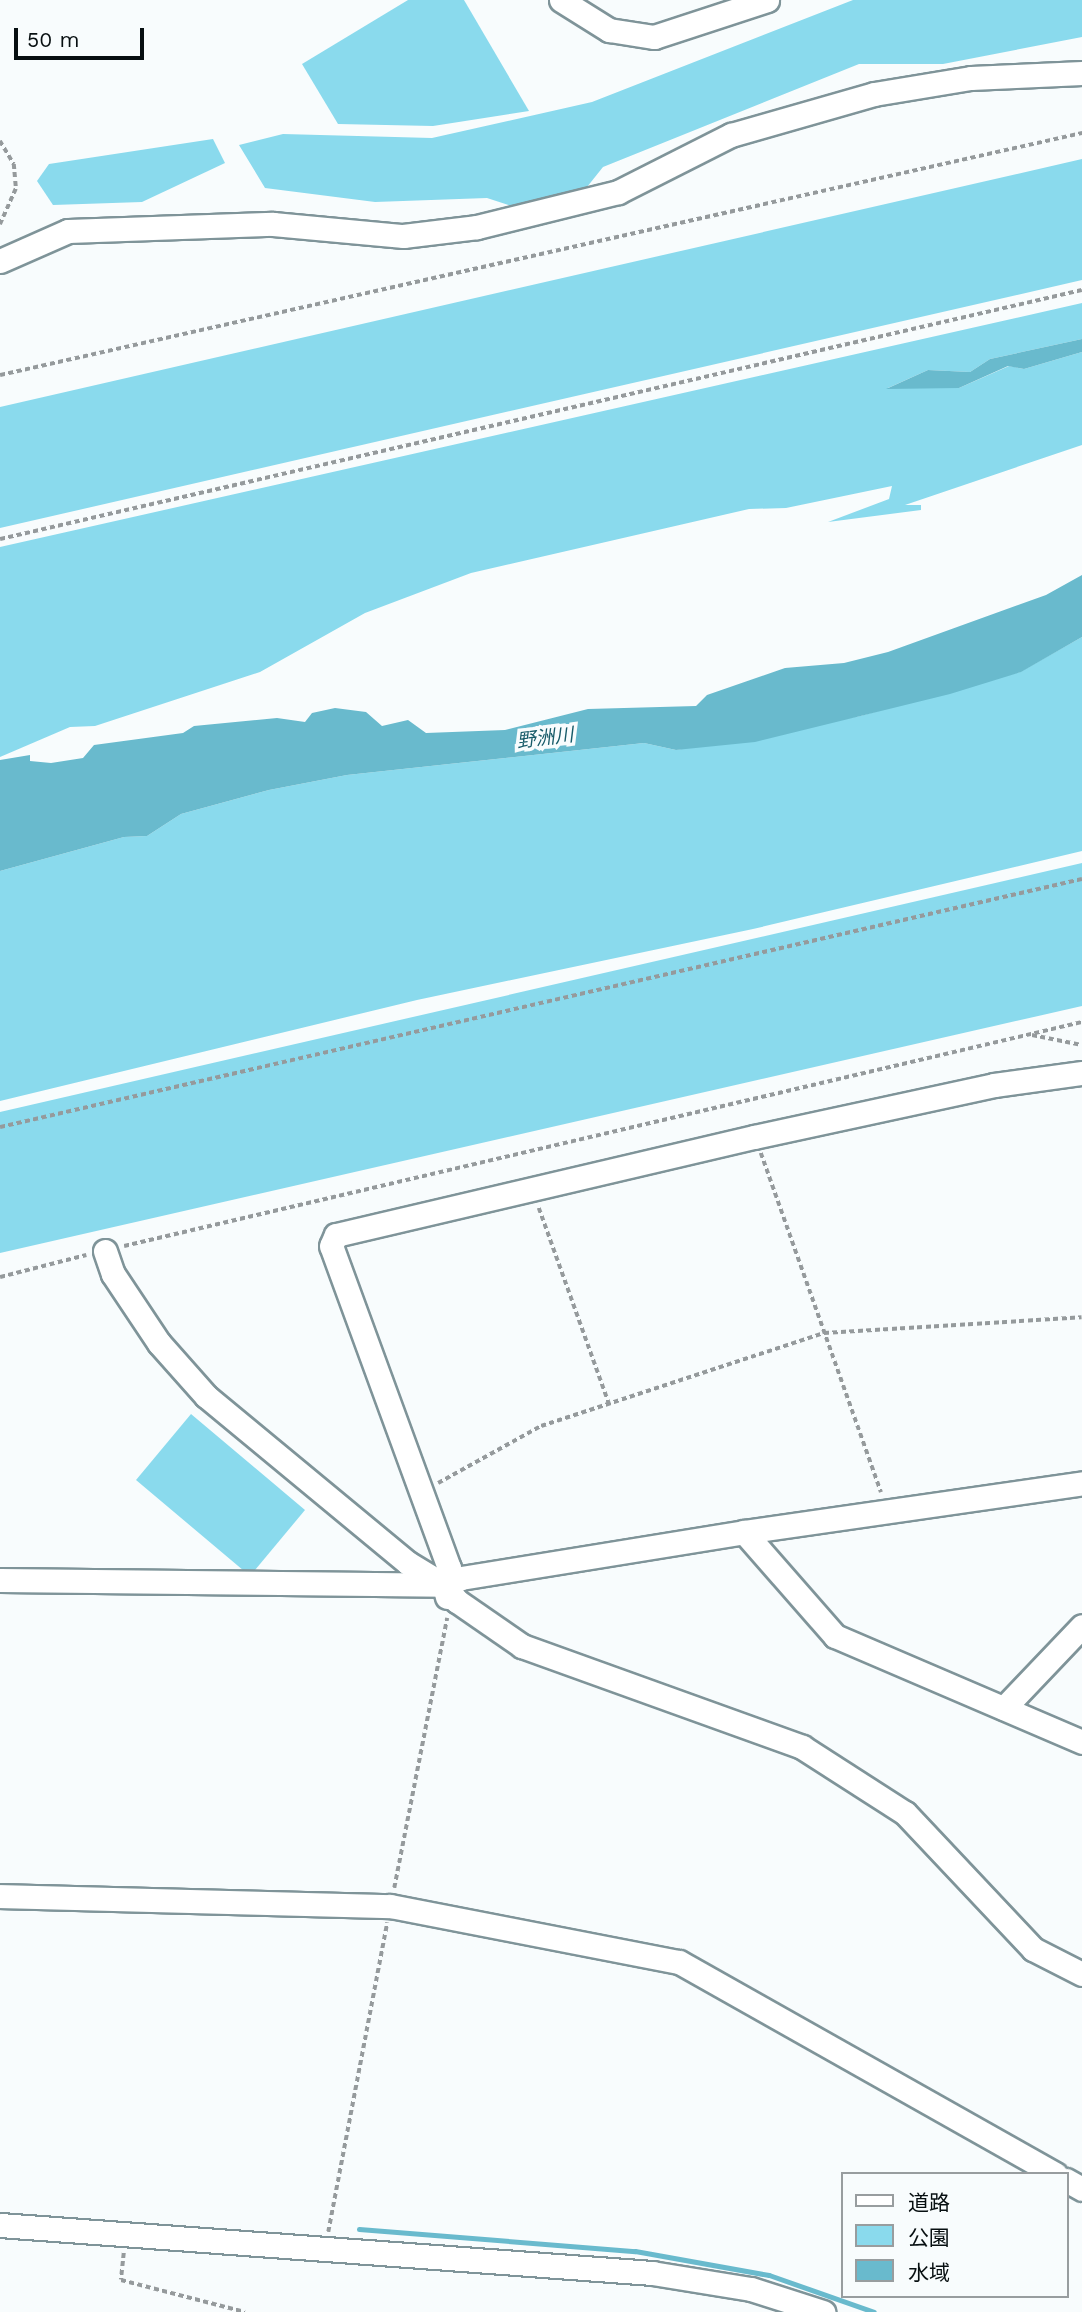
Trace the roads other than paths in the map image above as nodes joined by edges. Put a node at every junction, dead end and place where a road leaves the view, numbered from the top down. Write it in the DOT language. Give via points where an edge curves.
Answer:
graph roads {
  1 [pos="561,0"];
  2 [pos="767,0"];
  3 [pos="1082,73"];
  4 [pos="0,261"];
  5 [pos="1082,1073"];
  6 [pos="104,1251"];
  7 [pos="1082,1483"];
  8 [pos="744,1532"];
  9 [pos="0,1580"];
  10 [pos="447,1594"];
  11 [pos="1082,1626"];
  12 [pos="1004,1708"];
  13 [pos="1082,1742"];
  14 [pos="0,1896"];
  15 [pos="1082,1974"];
  16 [pos="1051,2172"];
  17 [pos="0,2225"];
  18 [pos="823,2312"];
  1 -- 2 [label="street" via="609,30 654,37"];
  3 -- 4 [label="street" via="971,78 874,94 731,135 618,192 477,227 403,236 273,224 68,232"];
  5 -- 10 [label="street" via="994,1085 754,1137 336,1235 331,1246 449,1567"];
  6 -- 10 [label="street" via="113,1273 159,1343 206,1396"];
  7 -- 8 [label="street"];
  8 -- 10 [label="street" via="461,1578"];
  8 -- 12 [label="street" via="835,1636"];
  9 -- 10 [label="street"];
  10 -- 15 [label="street" via="522,1646 802,1746 905,1812 1032,1949"];
  11 -- 12 [label="street"];
  12 -- 13 [label="street"];
  14 -- 16 [label="street" via="390,1906 679,1962"];
  17 -- 18 [label="street" via="652,2273 751,2289"];
}
